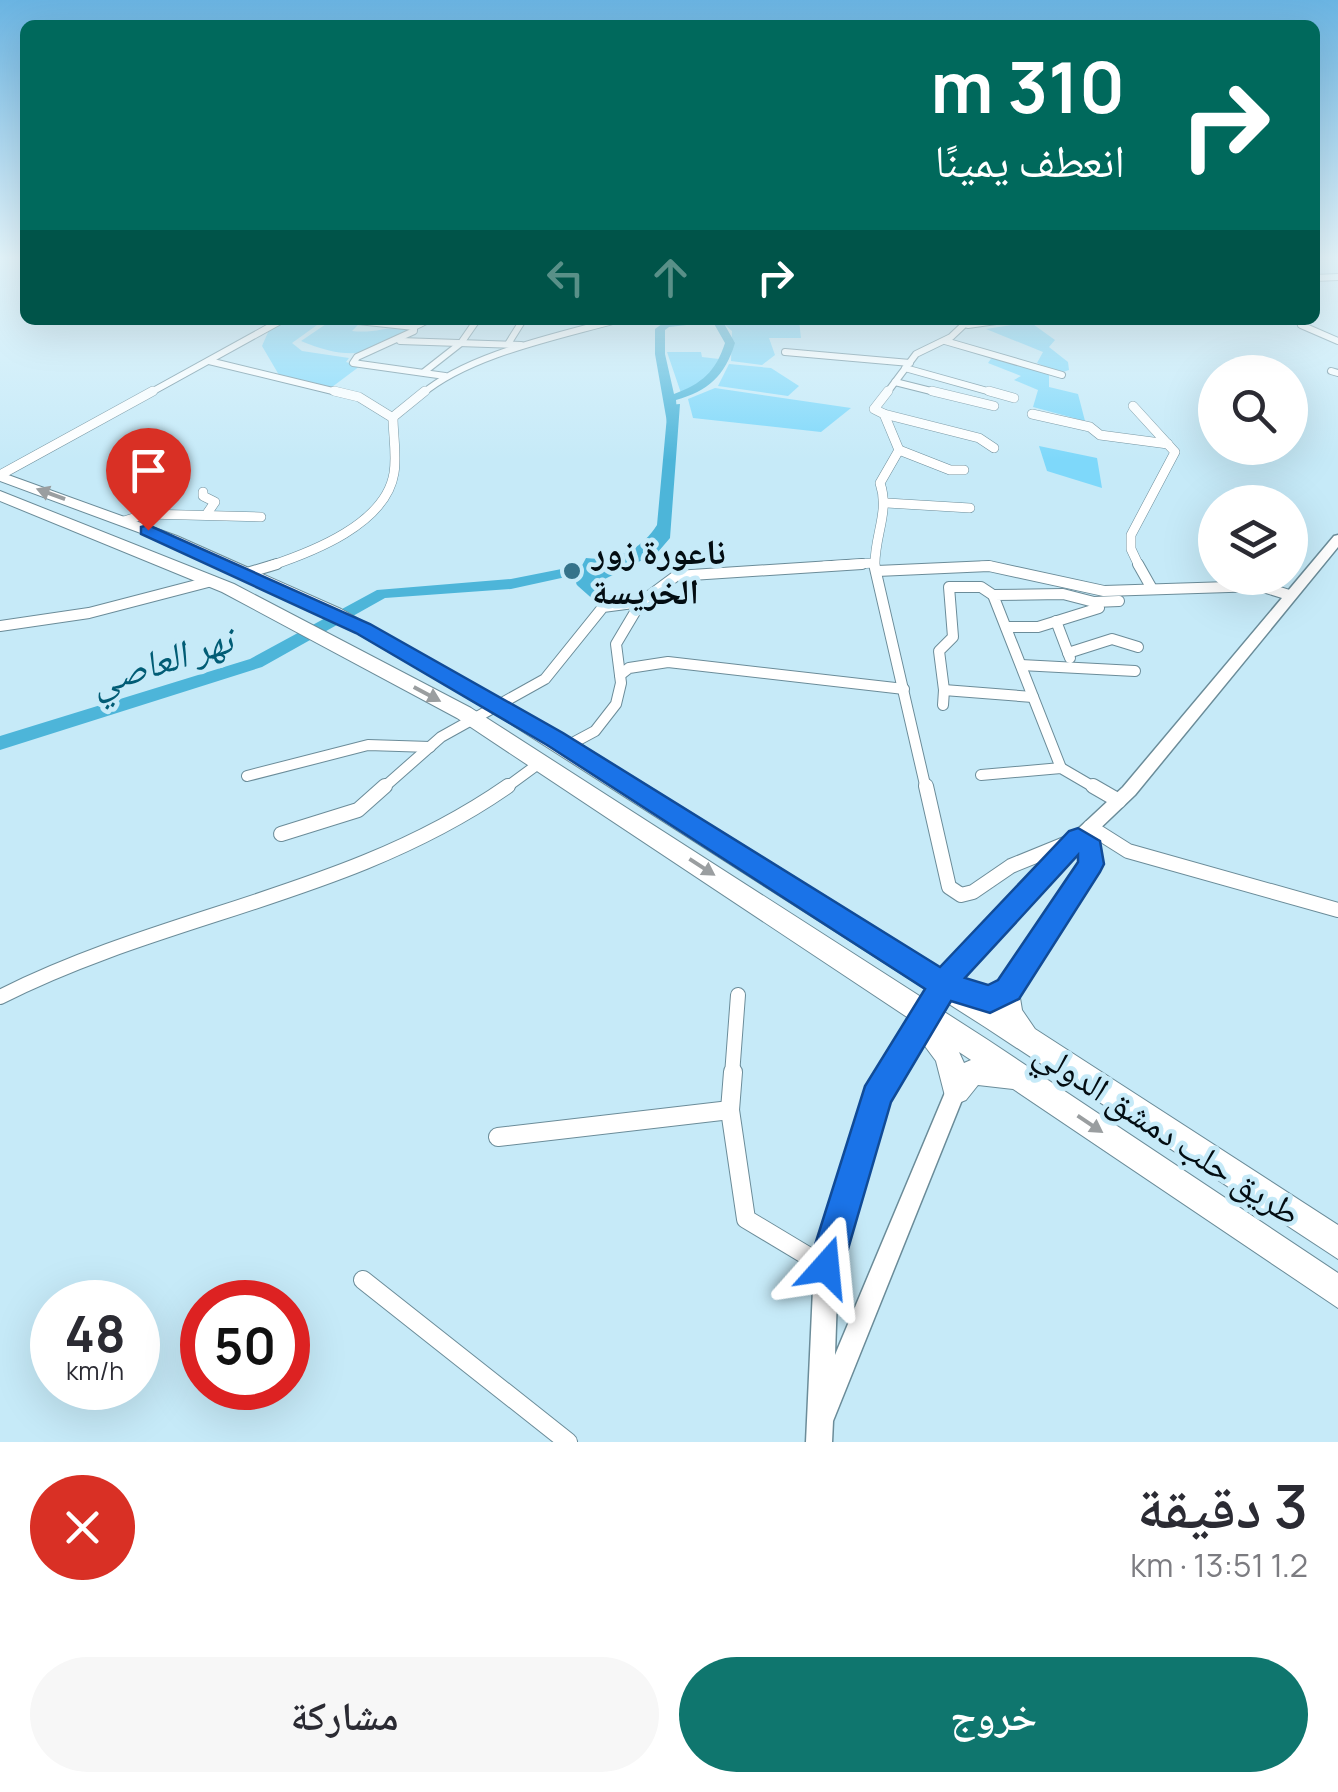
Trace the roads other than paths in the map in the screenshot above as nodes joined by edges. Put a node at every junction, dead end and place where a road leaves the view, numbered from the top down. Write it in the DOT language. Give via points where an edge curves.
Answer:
graph roads {
  1 [pos="273,325"];
  2 [pos="410,325"];
  3 [pos="474,325"];
  4 [pos="520,325"];
  5 [pos="597,325"];
  6 [pos="964,325"];
  7 [pos="1301,325"];
  8 [pos="414,326"];
  9 [pos="946,340"];
  10 [pos="396,341"];
  11 [pos="1338,341"];
  12 [pos="461,344"];
  13 [pos="508,344"];
  14 [pos="528,345"];
  15 [pos="785,352"];
  16 [pos="209,361"];
  17 [pos="907,365"];
  18 [pos="424,372"];
  19 [pos="449,376"];
  20 [pos="1062,376"];
  21 [pos="895,382"];
  22 [pos="1014,398"];
  23 [pos="994,406"];
  24 [pos="1133,406"];
  25 [pos="884,414"];
  26 [pos="1032,414"];
  27 [pos="393,418"];
  28 [pos="1168,444"];
  29 [pos="994,448"];
  30 [pos="899,450"];
  31 [pos="964,470"];
  32 [pos="0,476"];
  33 [pos="203,492"];
  34 [pos="0,496"];
  35 [pos="886,503"];
  36 [pos="970,508"];
  37 [pos="206,515"];
  38 [pos="261,517"];
  39 [pos="124,522"];
  40 [pos="1338,539"];
  41 [pos="876,567"];
  42 [pos="246,574"];
  43 [pos="212,581"];
  44 [pos="1151,586"];
  45 [pos="993,595"];
  46 [pos="1289,596"];
  47 [pos="641,602"];
  48 [pos="1094,602"];
  49 [pos="1119,602"];
  50 [pos="1056,621"];
  51 [pos="0,626"];
  52 [pos="1006,627"];
  53 [pos="1138,647"];
  54 [pos="1068,653"];
  55 [pos="1021,665"];
  56 [pos="1074,667"];
  57 [pos="1135,671"];
  58 [pos="620,675"];
  59 [pos="904,689"];
  60 [pos="944,690"];
  61 [pos="1034,697"];
  62 [pos="943,704"];
  63 [pos="496,705"];
  64 [pos="472,718"];
  65 [pos="567,746"];
  66 [pos="430,747"];
  67 [pos="542,762"];
  68 [pos="1061,768"];
  69 [pos="981,775"];
  70 [pos="248,776"];
  71 [pos="1119,800"];
  72 [pos="1084,833"];
  73 [pos="282,834"];
  74 [pos="1338,910"];
  75 [pos="926,975"];
  76 [pos="884,987"];
  77 [pos="1008,990"];
  78 [pos="738,995"];
  79 [pos="0,997"];
  80 [pos="1059,1061"];
  81 [pos="956,1090"];
  82 [pos="1042,1092"];
  83 [pos="730,1110"];
  84 [pos="498,1136"];
  85 [pos="1338,1243"];
  86 [pos="826,1267"];
  87 [pos="363,1280"];
  88 [pos="1338,1292"];
  89 [pos="819,1433"];
  90 [pos="568,1442"];
  1 -- 16 [label="street"];
  2 -- 8 [label="street"];
  3 -- 12 [label="street"];
  4 -- 13 [label="street"];
  5 -- 14 [label="street"];
  6 -- 9 [label="street"];
  7 -- 11 [label="street"];
  8 -- 10 [label="street"];
  9 -- 17 [label="street"];
  9 -- 20 [label="street"];
  10 -- 12 [label="street"];
  10 -- 18 [label="street" via="353,362"];
  12 -- 13 [label="street"];
  12 -- 18 [label="street"];
  13 -- 14 [label="street"];
  14 -- 19 [label="street"];
  15 -- 17 [label="street"];
  16 -- 27 [label="street" via="359,397"];
  16 -- 32 [label="street"];
  17 -- 21 [label="street"];
  17 -- 22 [label="street"];
  18 -- 19 [label="street"];
  19 -- 27 [label="street"];
  21 -- 23 [label="street"];
  21 -- 25 [label="street" via="874,409"];
  24 -- 28 [label="street"];
  25 -- 29 [label="street" via="979,438"];
  25 -- 30 [label="street"];
  26 -- 28 [label="street" via="1090,427 1100,436"];
  27 -- 42 [label="street" via="393,480 372,510 317,548"];
  28 -- 44 [label="street" via="1175,452 1136,518 1130,544"];
  30 -- 31 [label="street"];
  30 -- 35 [label="street" via="880,483"];
  39 -- 32 [label="highway, طريق حلب دمشق الدولي, one-way"];
  33 -- 37 [label="street" via="216,502"];
  34 -- 43 [label="highway, طريق حلب دمشق الدولي"];
  35 -- 36 [label="street"];
  35 -- 41 [label="street"];
  37 -- 38 [label="street"];
  37 -- 39 [label="street" via="146,514"];
  39 -- 42 [label="highway, طريق حلب دمشق الدولي"];
  40 -- 46 [label="main road"];
  41 -- 44 [label="street" via="989,566 1104,591"];
  41 -- 47 [label="street" via="676,576"];
  41 -- 59 [label="street"];
  42 -- 63 [label="highway, طريق حلب دمشق الدولي" via="363,628"];
  43 -- 51 [label="street" via="89,613"];
  43 -- 64 [label="highway, طريق حلب دمشق الدولي, one-way"];
  44 -- 46 [label="street" via="1260,586"];
  45 -- 48 [label="street" via="1062,594"];
  45 -- 52 [label="street"];
  45 -- 60 [label="street" via="981,587 949,588 953,636 939,651"];
  46 -- 71 [label="main road"];
  47 -- 58 [label="street" via="620,631"];
  47 -- 63 [label="street" via="603,606 545,680"];
  48 -- 49 [label="street"];
  48 -- 50 [label="street" via="1099,608"];
  50 -- 52 [label="street"];
  50 -- 54 [label="street"];
  52 -- 55 [label="street"];
  53 -- 54 [label="street" via="1112,639"];
  54 -- 56 [label="street"];
  55 -- 56 [label="street"];
  55 -- 61 [label="street"];
  56 -- 57 [label="street"];
  58 -- 59 [label="street" via="668,662"];
  58 -- 65 [label="street" via="613,710 584,742"];
  59 -- 72 [label="street" via="948,887 961,895 972,892"];
  60 -- 61 [label="street"];
  60 -- 62 [label="street"];
  61 -- 68 [label="street"];
  63 -- 64 [label="street"];
  63 -- 65 [label="highway, طريق حلب دمشق الدولي"];
  64 -- 66 [label="street"];
  64 -- 67 [label="highway, طريق حلب دمشق الدولي"];
  65 -- 75 [label="highway, طريق حلب دمشق الدولي"];
  66 -- 70 [label="street" via="368,745"];
  66 -- 73 [label="street" via="358,810"];
  67 -- 76 [label="highway, طريق حلب دمشق الدولي, one-way"];
  67 -- 79 [label="street" via="479,809 354,870 82,960"];
  68 -- 69 [label="street"];
  68 -- 71 [label="street"];
  71 -- 72 [label="main road"];
  72 -- 74 [label="street"];
  72 -- 77 [label="main road" via="1091,864"];
  72 -- 86 [label="main road, bridge" via="959,964 912,1034 877,1097"];
  75 -- 77 [label="highway" via="990,999"];
  75 -- 80 [label="highway, طريق حلب دمشق الدولي"];
  76 -- 81 [label="highway" via="933,1031 954,1070"];
  76 -- 82 [label="highway, طريق حلب دمشق الدولي"];
  77 -- 80 [label="highway" via="1009,1014 1020,1030"];
  78 -- 83 [label="street"];
  80 -- 85 [label="highway, طريق حلب دمشق الدولي"];
  81 -- 82 [label="highway" via="963,1076 984,1070"];
  81 -- 89 [label="main road"];
  82 -- 88 [label="highway, طريق حلب دمشق الدولي, one-way"];
  83 -- 84 [label="street"];
  83 -- 86 [label="street" via="746,1219"];
  86 -- 89 [label="main road"];
  87 -- 90 [label="street"];
}
